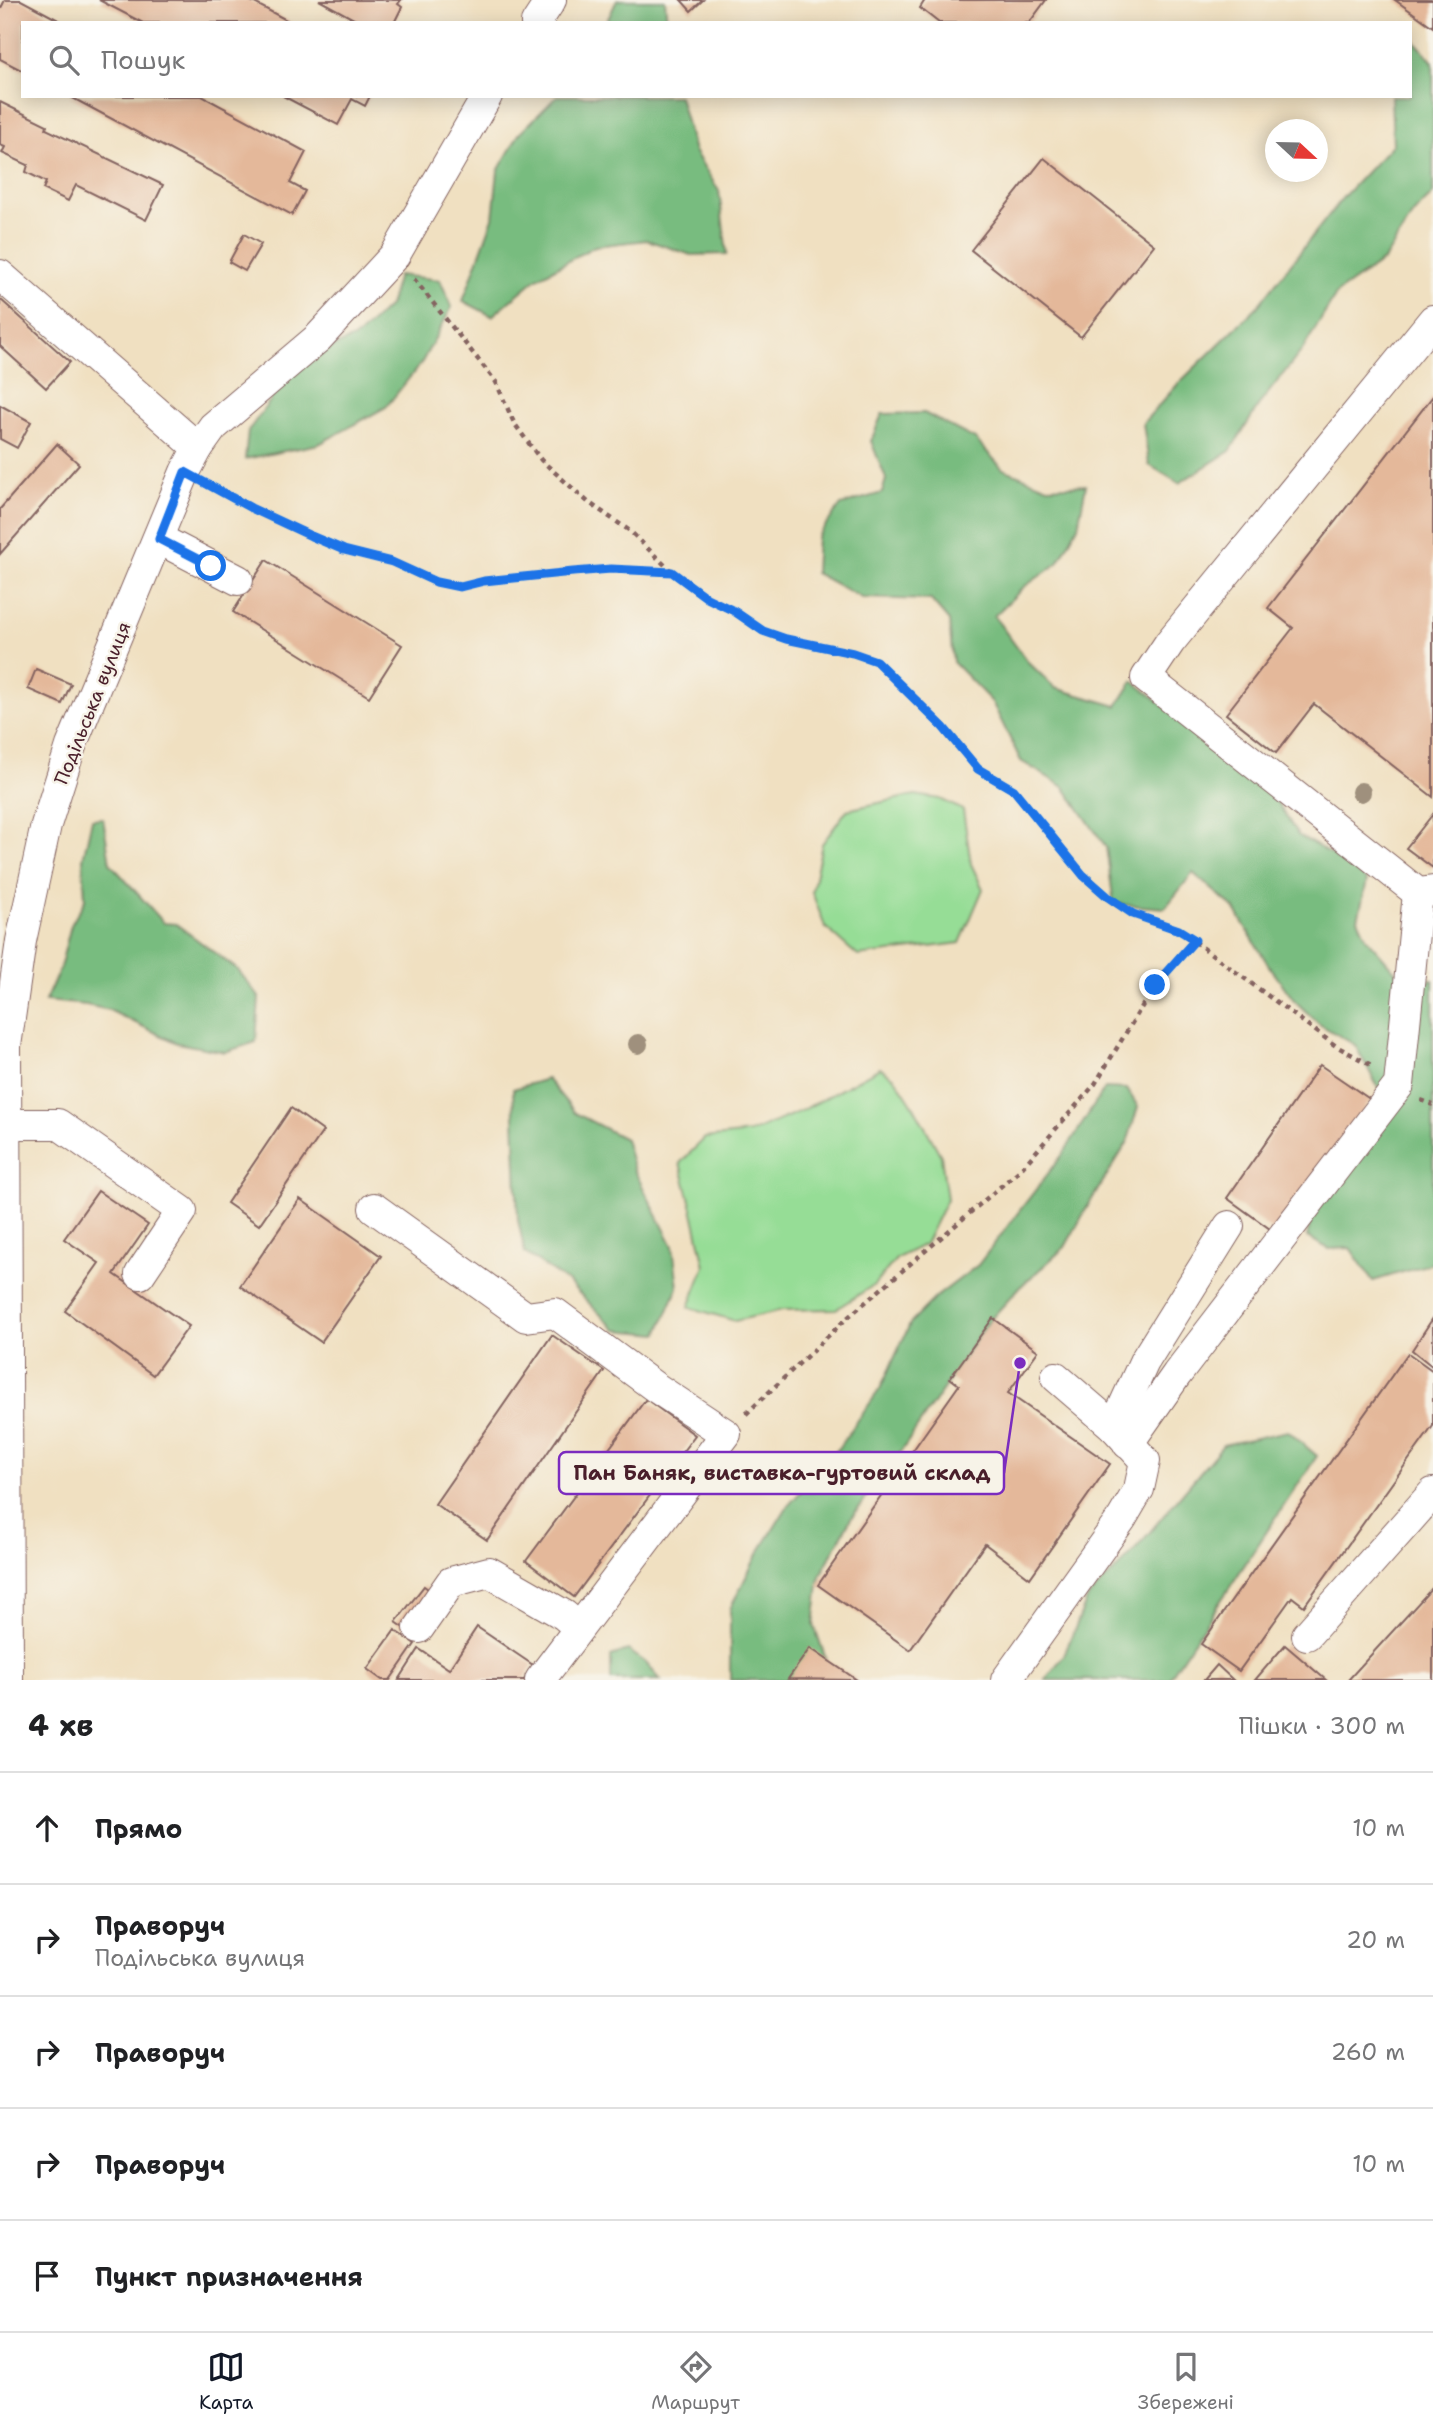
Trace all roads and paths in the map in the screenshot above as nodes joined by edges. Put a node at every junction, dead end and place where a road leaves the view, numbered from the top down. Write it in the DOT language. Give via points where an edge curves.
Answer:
graph roads {
  1 [pos="551,0"];
  2 [pos="537,21"];
  3 [pos="486,98"];
  4 [pos="395,255"];
  5 [pos="0,275"];
  6 [pos="1433,320"];
  7 [pos="192,460"];
  8 [pos="159,539"];
  9 [pos="672,572"];
  10 [pos="238,580"];
  11 [pos="1426,892"];
  12 [pos="1195,940"];
  13 [pos="1399,1085"];
  14 [pos="1433,1105"];
  15 [pos="6,1124"];
  16 [pos="374,1208"];
  17 [pos="1229,1226"];
  18 [pos="139,1274"];
  19 [pos="1056,1377"];
  20 [pos="726,1434"];
  21 [pos="1121,1435"];
  22 [pos="1433,1493"];
  23 [pos="579,1627"];
  24 [pos="419,1628"];
  25 [pos="1307,1635"];
  26 [pos="5,1667"];
  27 [pos="540,1680"];
  28 [pos="1006,1680"];
  1 -- 2 [label="street"];
  3 -- 4 [label="street, Подільська вулиця"];
  4 -- 7 [label="street, Подільська вулиця" via="318,338 213,427"];
  4 -- 9 [label="path" via="496,382 514,423 541,460 587,502 630,531"];
  5 -- 7 [label="street"];
  6 -- 11 [label="street" via="1170,642 1146,678"];
  7 -- 8 [label="street, Подільська вулиця"];
  7 -- 9 [label="path" via="251,508 344,550 392,562 436,582 460,587 611,569"];
  8 -- 10 [label="street"];
  8 -- 15 [label="street, Подільська вулиця" via="71,746 46,825 21,941 6,1046"];
  9 -- 12 [label="path" via="763,631 876,661 978,769 1014,790 1100,890 1133,914"];
  11 -- 13 [label="street"];
  12 -- 13 [label="path" via="1336,1046 1364,1059"];
  12 -- 20 [label="path" via="1155,985 1095,1084 1020,1169 846,1319"];
  13 -- 14 [label="path"];
  13 -- 21 [label="street" via="1177,1374"];
  15 -- 18 [label="street" via="58,1124 182,1212"];
  15 -- 26 [label="street, Подільська вулиця"];
  16 -- 20 [label="street" via="526,1317 555,1313"];
  17 -- 21 [label="street" via="1144,1362"];
  19 -- 21 [label="street"];
  20 -- 23 [label="street"];
  21 -- 28 [label="street" via="1145,1461 1139,1489"];
  22 -- 25 [label="street"];
  23 -- 24 [label="street" via="489,1572 451,1582"];
  23 -- 27 [label="street"];
}
